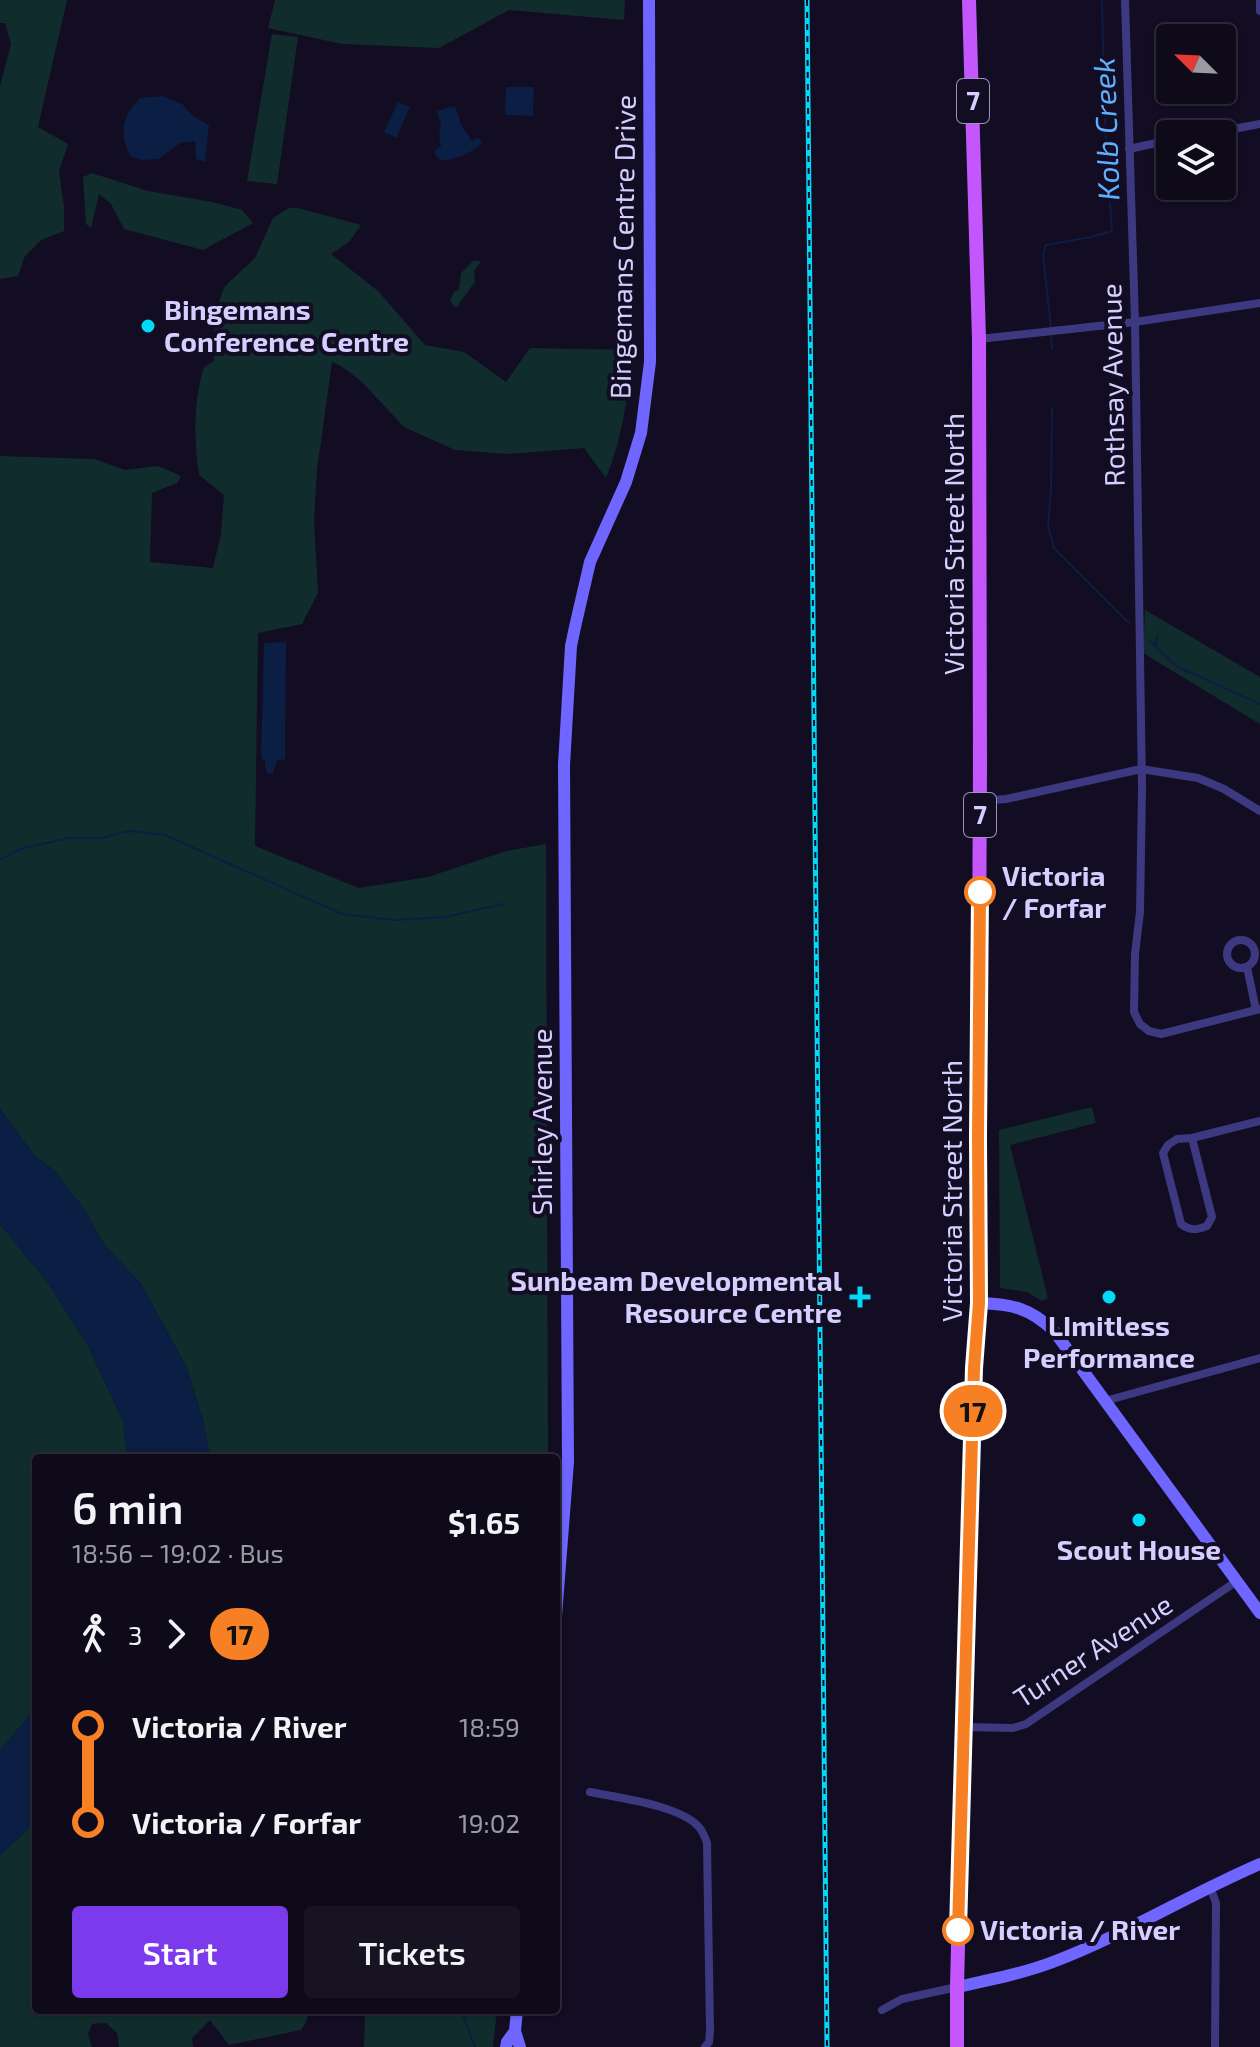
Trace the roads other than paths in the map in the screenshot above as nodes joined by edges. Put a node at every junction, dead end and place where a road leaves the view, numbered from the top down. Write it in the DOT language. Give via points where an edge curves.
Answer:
graph roads {
  1 [pos="649,0"];
  2 [pos="969,0"];
  3 [pos="1125,0"];
  4 [pos="1260,0"];
  5 [pos="1260,11"];
  6 [pos="1260,124"];
  7 [pos="1236,128"];
  8 [pos="1156,143"];
  9 [pos="1129,149"];
  10 [pos="1260,303"];
  11 [pos="1135,322"];
  12 [pos="979,339"];
  13 [pos="575,627"];
  14 [pos="1141,769"];
  15 [pos="980,801"];
  16 [pos="1260,811"];
  17 [pos="1247,967"];
  18 [pos="1258,1009"];
  19 [pos="1260,1121"];
  20 [pos="1192,1138"];
  21 [pos="979,1303"];
  22 [pos="1260,1358"];
  23 [pos="1105,1401"];
  24 [pos="560,1565"];
  25 [pos="1237,1581"];
  26 [pos="1260,1613"];
  27 [pos="963,1727"];
  28 [pos="590,1792"];
  29 [pos="1260,1864"];
  30 [pos="1210,1886"];
  31 [pos="957,1987"];
  32 [pos="882,2010"];
  33 [pos="517,2014"];
  34 [pos="515,2031"];
  35 [pos="506,2047"];
  36 [pos="520,2047"];
  37 [pos="705,2047"];
  38 [pos="957,2047"];
  39 [pos="1215,2047"];
  1 -- 13 [label="main road, Bingemans Centre Drive" via="650,362 641,433 626,482 590,562"];
  2 -- 12 [label="main road, Victoria Street North / 7"];
  3 -- 9 [label="street, Rothsay Avenue"];
  4 -- 5 [label="street"];
  6 -- 7 [label="street"];
  8 -- 9 [label="street"];
  9 -- 11 [label="street, Rothsay Avenue"];
  10 -- 11 [label="street"];
  11 -- 12 [label="street"];
  11 -- 14 [label="street, Rothsay Avenue"];
  12 -- 15 [label="main road, Victoria Street North / 7"];
  13 -- 24 [label="main road, Shirley Avenue" via="564,765 568,1462"];
  14 -- 15 [label="street"];
  14 -- 16 [label="street" via="1198,778"];
  14 -- 18 [label="street, Rothsay Avenue" via="1134,1012 1140,1024 1161,1034"];
  15 -- 21 [label="main road, Victoria Street North / 7"];
  17 -- 18 [label="street"];
  19 -- 20 [label="street"];
  20 -- 20 [label="street" via="1177,1139 1163,1153 1181,1224 1197,1230 1212,1217"];
  21 -- 23 [label="main road" via="1015,1307 1041,1318"];
  21 -- 27 [label="main road, Victoria Street North / 7"];
  22 -- 23 [label="street"];
  23 -- 25 [label="main road"];
  25 -- 26 [label="main road"];
  25 -- 27 [label="street, Turner Avenue" via="1026,1724"];
  27 -- 31 [label="main road, Victoria Street North / 7"];
  28 -- 37 [label="street" via="667,1809 701,1829 707,1843 710,2031"];
  29 -- 30 [label="main road"];
  30 -- 31 [label="main road" via="1055,1961"];
  30 -- 39 [label="street" via="1216,1903"];
  31 -- 32 [label="street" via="902,1999"];
  31 -- 38 [label="main road, Victoria Street North / 7"];
  33 -- 34 [label="main road"];
  34 -- 35 [label="main road"];
  34 -- 36 [label="main road"];
}
